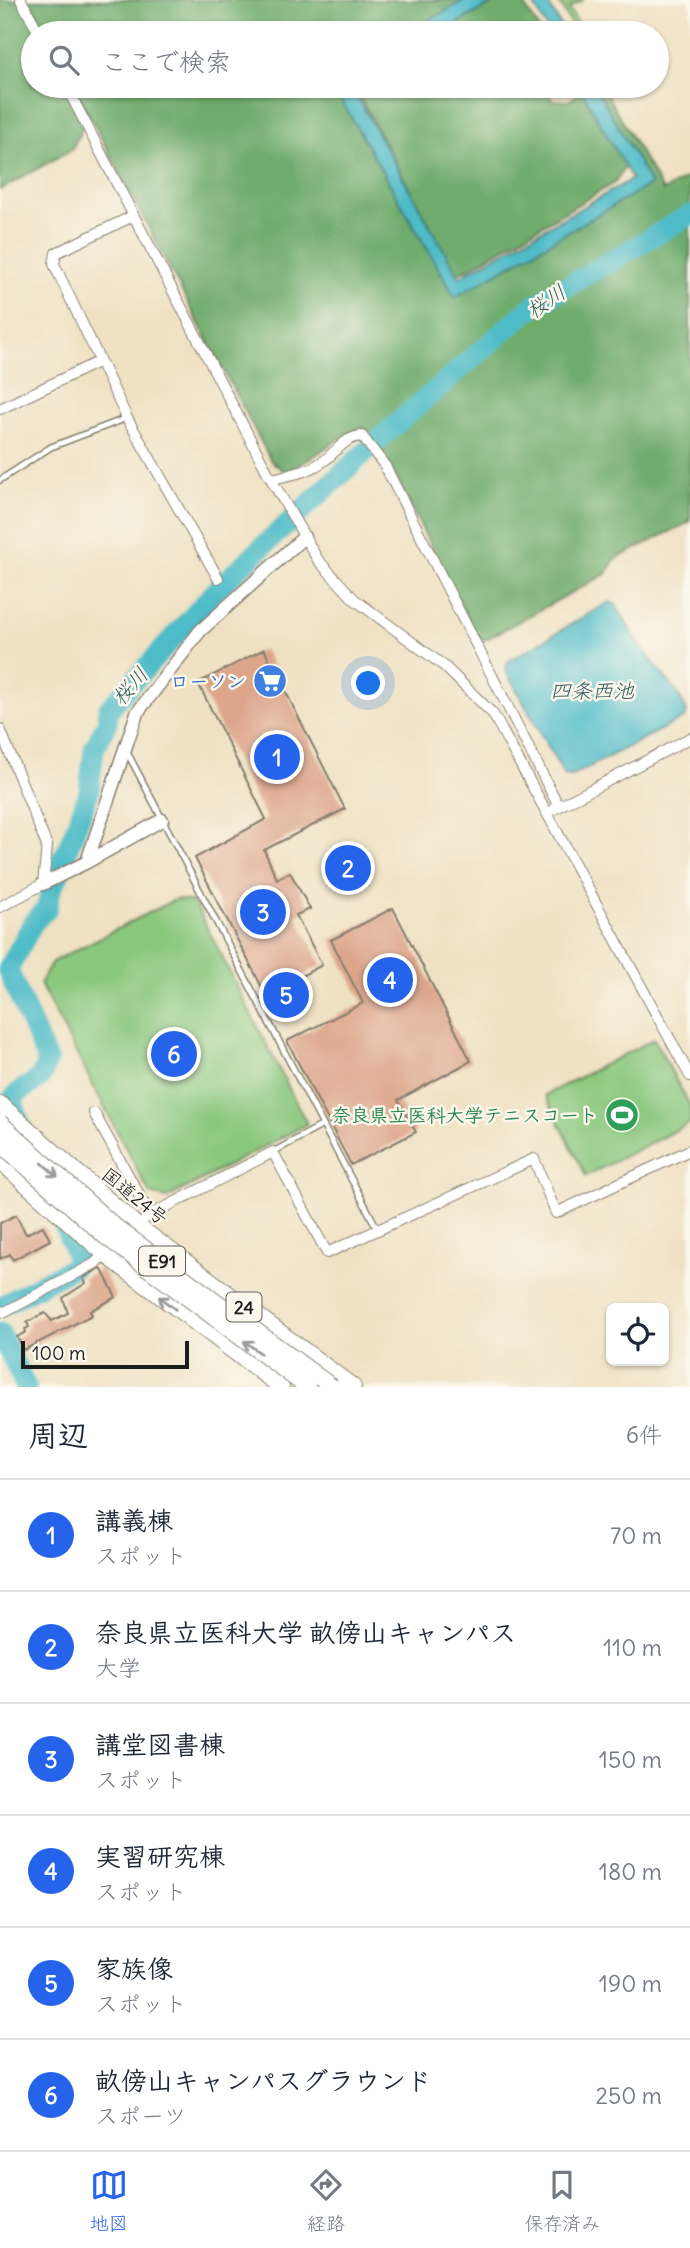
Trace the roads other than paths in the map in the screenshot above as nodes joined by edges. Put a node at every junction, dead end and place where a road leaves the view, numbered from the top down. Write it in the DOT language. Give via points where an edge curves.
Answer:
graph roads {
  1 [pos="21,0"];
  2 [pos="32,21"];
  3 [pos="72,98"];
  4 [pos="133,216"];
  5 [pos="98,362"];
  6 [pos="0,409"];
  7 [pos="127,418"];
  8 [pos="271,479"];
  9 [pos="0,480"];
  10 [pos="304,537"];
  11 [pos="218,578"];
  12 [pos="0,729"];
  13 [pos="690,738"];
  14 [pos="124,746"];
  15 [pos="559,807"];
  16 [pos="547,813"];
  17 [pos="162,820"];
  18 [pos="87,862"];
  19 [pos="43,884"];
  20 [pos="0,907"];
  21 [pos="690,1076"];
  22 [pos="0,1104"];
  23 [pos="94,1113"];
  24 [pos="0,1123"];
  25 [pos="323,1125"];
  26 [pos="0,1143"];
  27 [pos="690,1150"];
  28 [pos="273,1153"];
  29 [pos="0,1161"];
  30 [pos="150,1215"];
  31 [pos="136,1226"];
  32 [pos="378,1230"];
  33 [pos="105,1254"];
  34 [pos="0,1311"];
  35 [pos="281,1387"];
  36 [pos="307,1387"];
  37 [pos="332,1387"];
  38 [pos="353,1387"];
  1 -- 2 [label="street"];
  3 -- 4 [label="street"];
  4 -- 5 [label="street" via="56,253 54,264"];
  4 -- 8 [label="street"];
  5 -- 6 [label="street"];
  5 -- 7 [label="street"];
  7 -- 9 [label="lane" via="51,447"];
  7 -- 11 [label="street"];
  8 -- 10 [label="street"];
  8 -- 15 [label="street" via="300,473 324,461 351,437 362,436 385,466"];
  10 -- 14 [label="street" via="200,631 136,713"];
  10 -- 16 [label="street" via="318,560 354,599 444,666 493,714"];
  12 -- 19 [label="street" via="47,846"];
  13 -- 15 [label="street"];
  14 -- 17 [label="lane"];
  14 -- 18 [label="street"];
  15 -- 16 [label="street"];
  16 -- 21 [label="street"];
  17 -- 18 [label="street"];
  17 -- 25 [label="lane"];
  18 -- 19 [label="street"];
  19 -- 20 [label="street"];
  22 -- 31 [label="highway, 国道24号 / 24"];
  23 -- 30 [label="street"];
  24 -- 37 [label="highway, E91, one-way, bridge" via="114,1226"];
  25 -- 28 [label="lane"];
  25 -- 32 [label="lane"];
  36 -- 26 [label="highway, E91, one-way, bridge" via="104,1236"];
  27 -- 32 [label="street" via="556,1213 534,1159"];
  28 -- 30 [label="street"];
  28 -- 32 [label="street" via="327,1253"];
  29 -- 33 [label="highway, 24"];
  30 -- 31 [label="street"];
  31 -- 33 [label="street"];
  31 -- 38 [label="highway, 国道24号 / 24"];
  33 -- 34 [label="street" via="94,1264"];
  35 -- 33 [label="highway, 24, one-way"];
}
